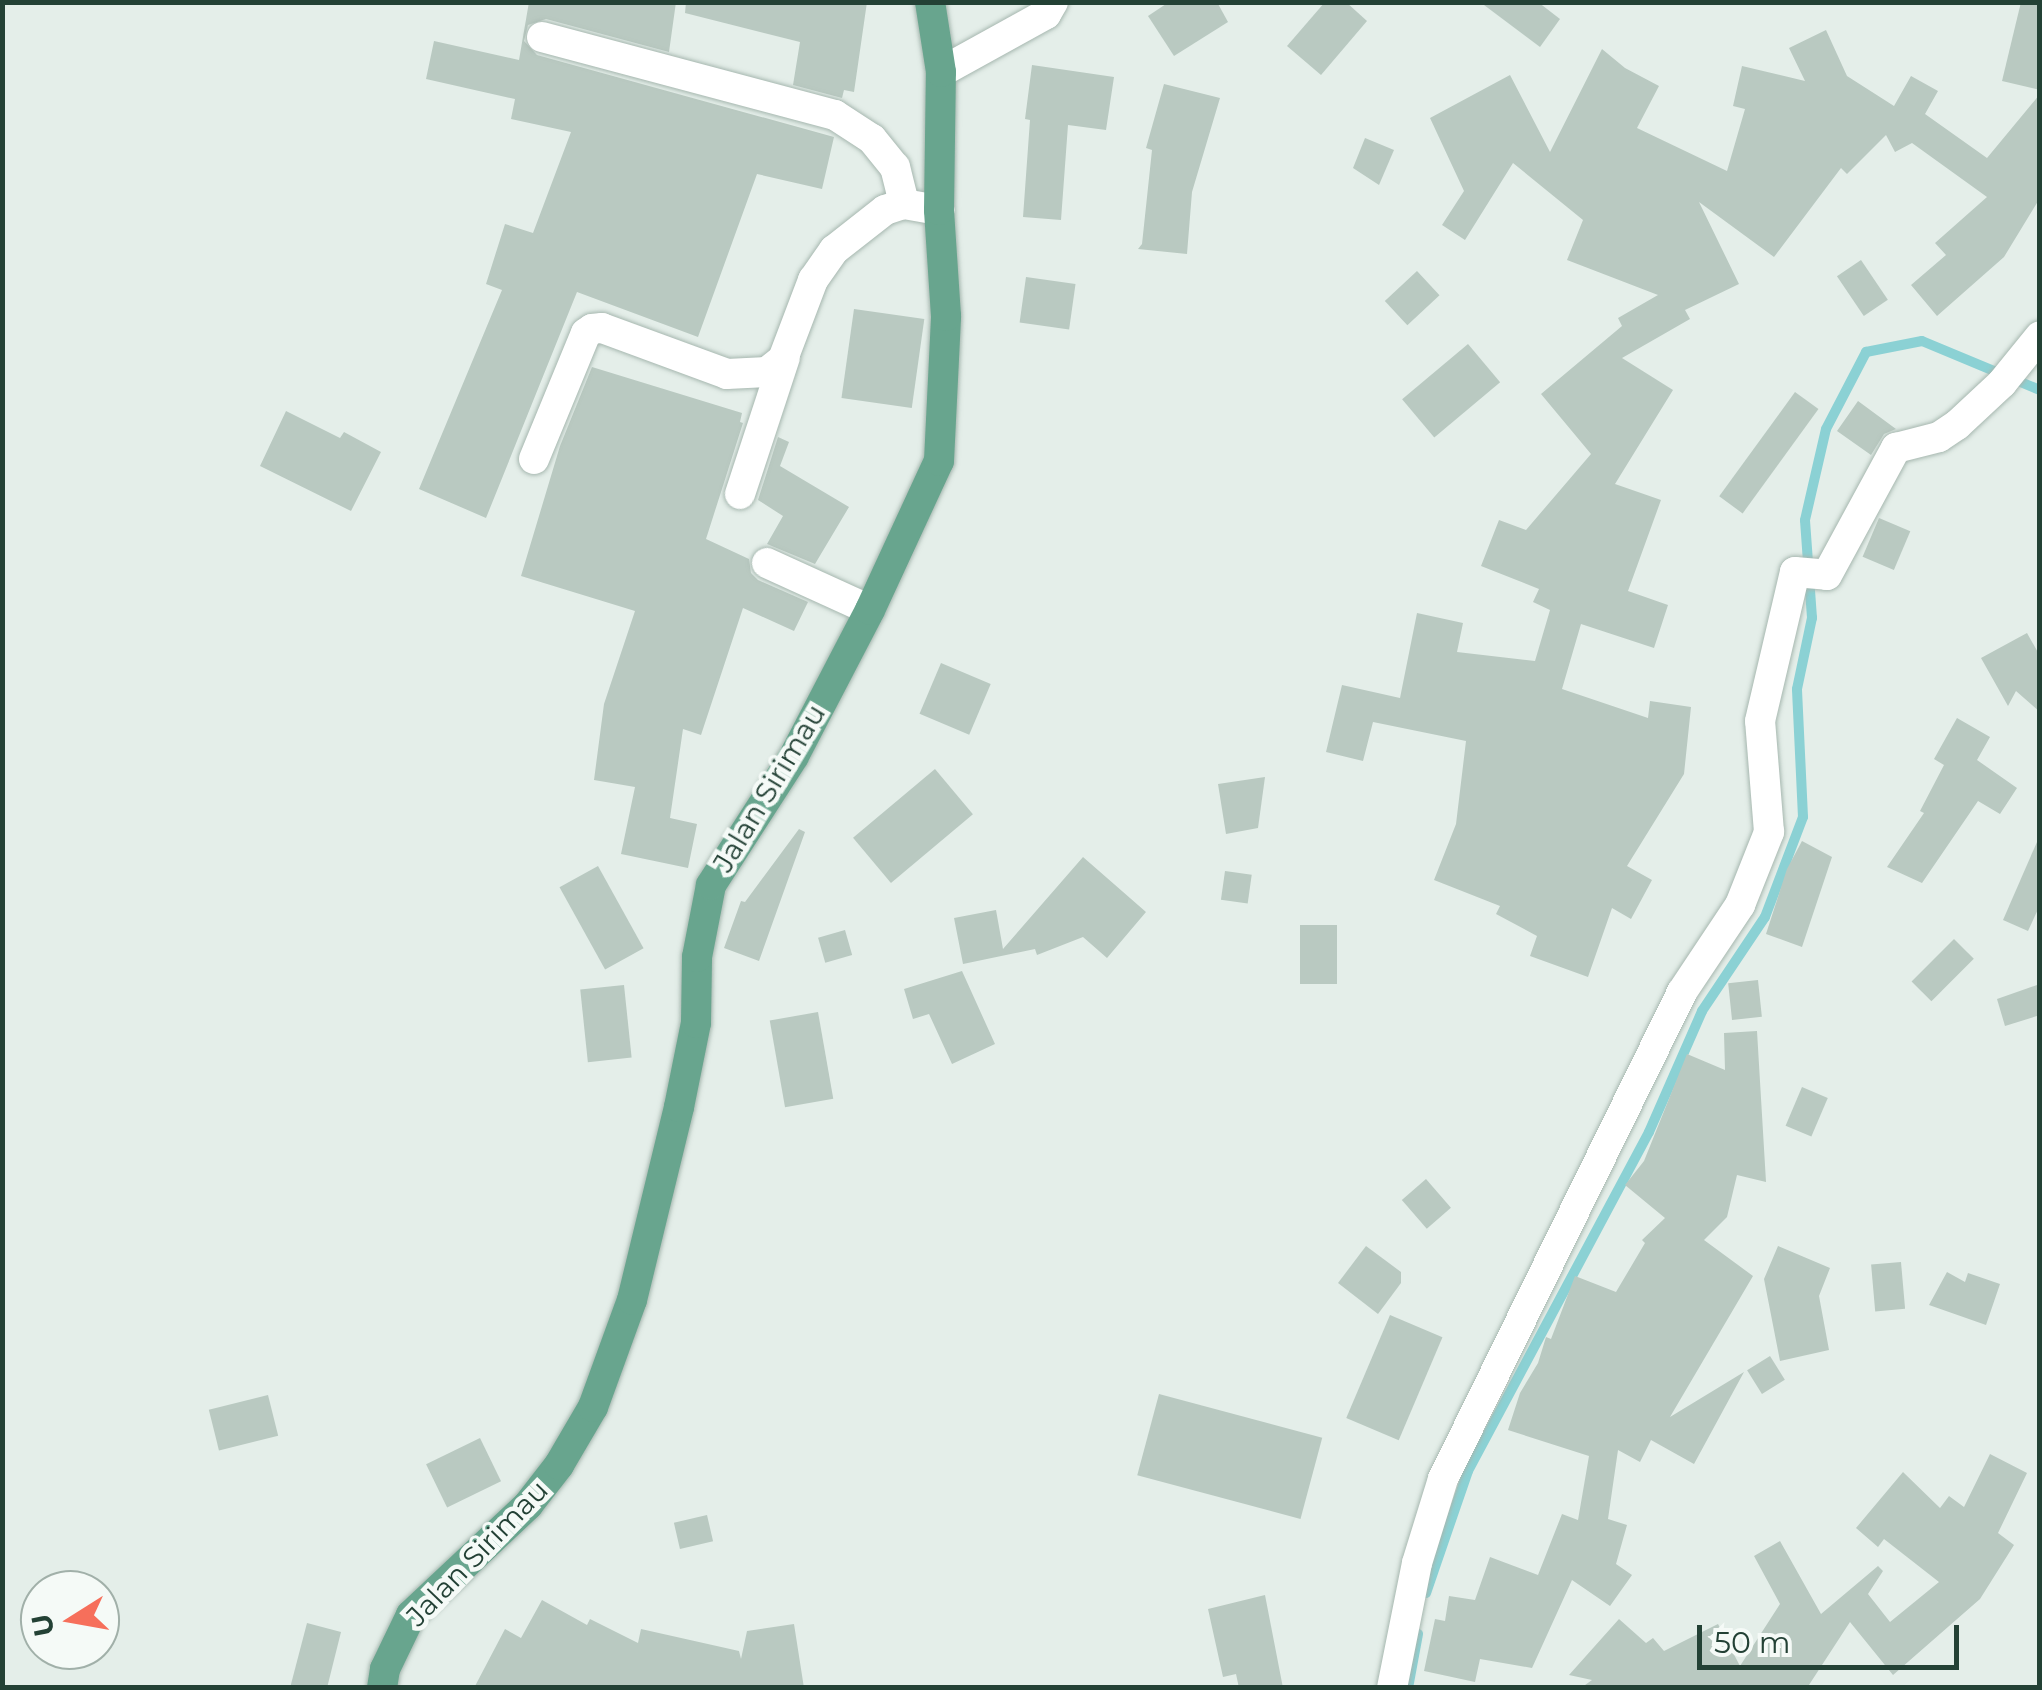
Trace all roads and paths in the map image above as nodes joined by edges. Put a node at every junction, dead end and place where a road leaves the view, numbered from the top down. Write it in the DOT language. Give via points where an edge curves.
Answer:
graph roads {
  1 [pos="930,2"];
  2 [pos="1053,2"];
  3 [pos="542,37"];
  4 [pos="942,72"];
  5 [pos="904,204"];
  6 [pos="939,210"];
  7 [pos="783,359"];
  8 [pos="2021,359"];
  9 [pos="534,459"];
  10 [pos="740,494"];
  11 [pos="767,563"];
  12 [pos="870,610"];
  13 [pos="382,1688"];
  14 [pos="1392,1688"];
  1 -- 4 [label="main road, Jalan Sirimau"];
  2 -- 4 [label="street" via="1046,14"];
  3 -- 5 [label="street" via="836,114 872,139 895,167"];
  4 -- 6 [label="main road, Jalan Sirimau"];
  5 -- 6 [label="street"];
  5 -- 7 [label="street" via="885,210 822,262"];
  6 -- 12 [label="main road, Jalan Sirimau" via="946,316 940,461"];
  7 -- 9 [label="street" via="767,372 726,374 592,329"];
  7 -- 10 [label="street" via="788,355"];
  8 -- 14 [label="street" via="1939,438 1896,448 1827,576 1795,572 1760,721 1769,832 1740,905 1682,992 1443,1478 1417,1563"];
  11 -- 12 [label="street"];
  12 -- 13 [label="main road, Jalan Sirimau" via="794,756 711,884 679,1108 632,1300 593,1408 528,1504 411,1616 384,1669"];
}
